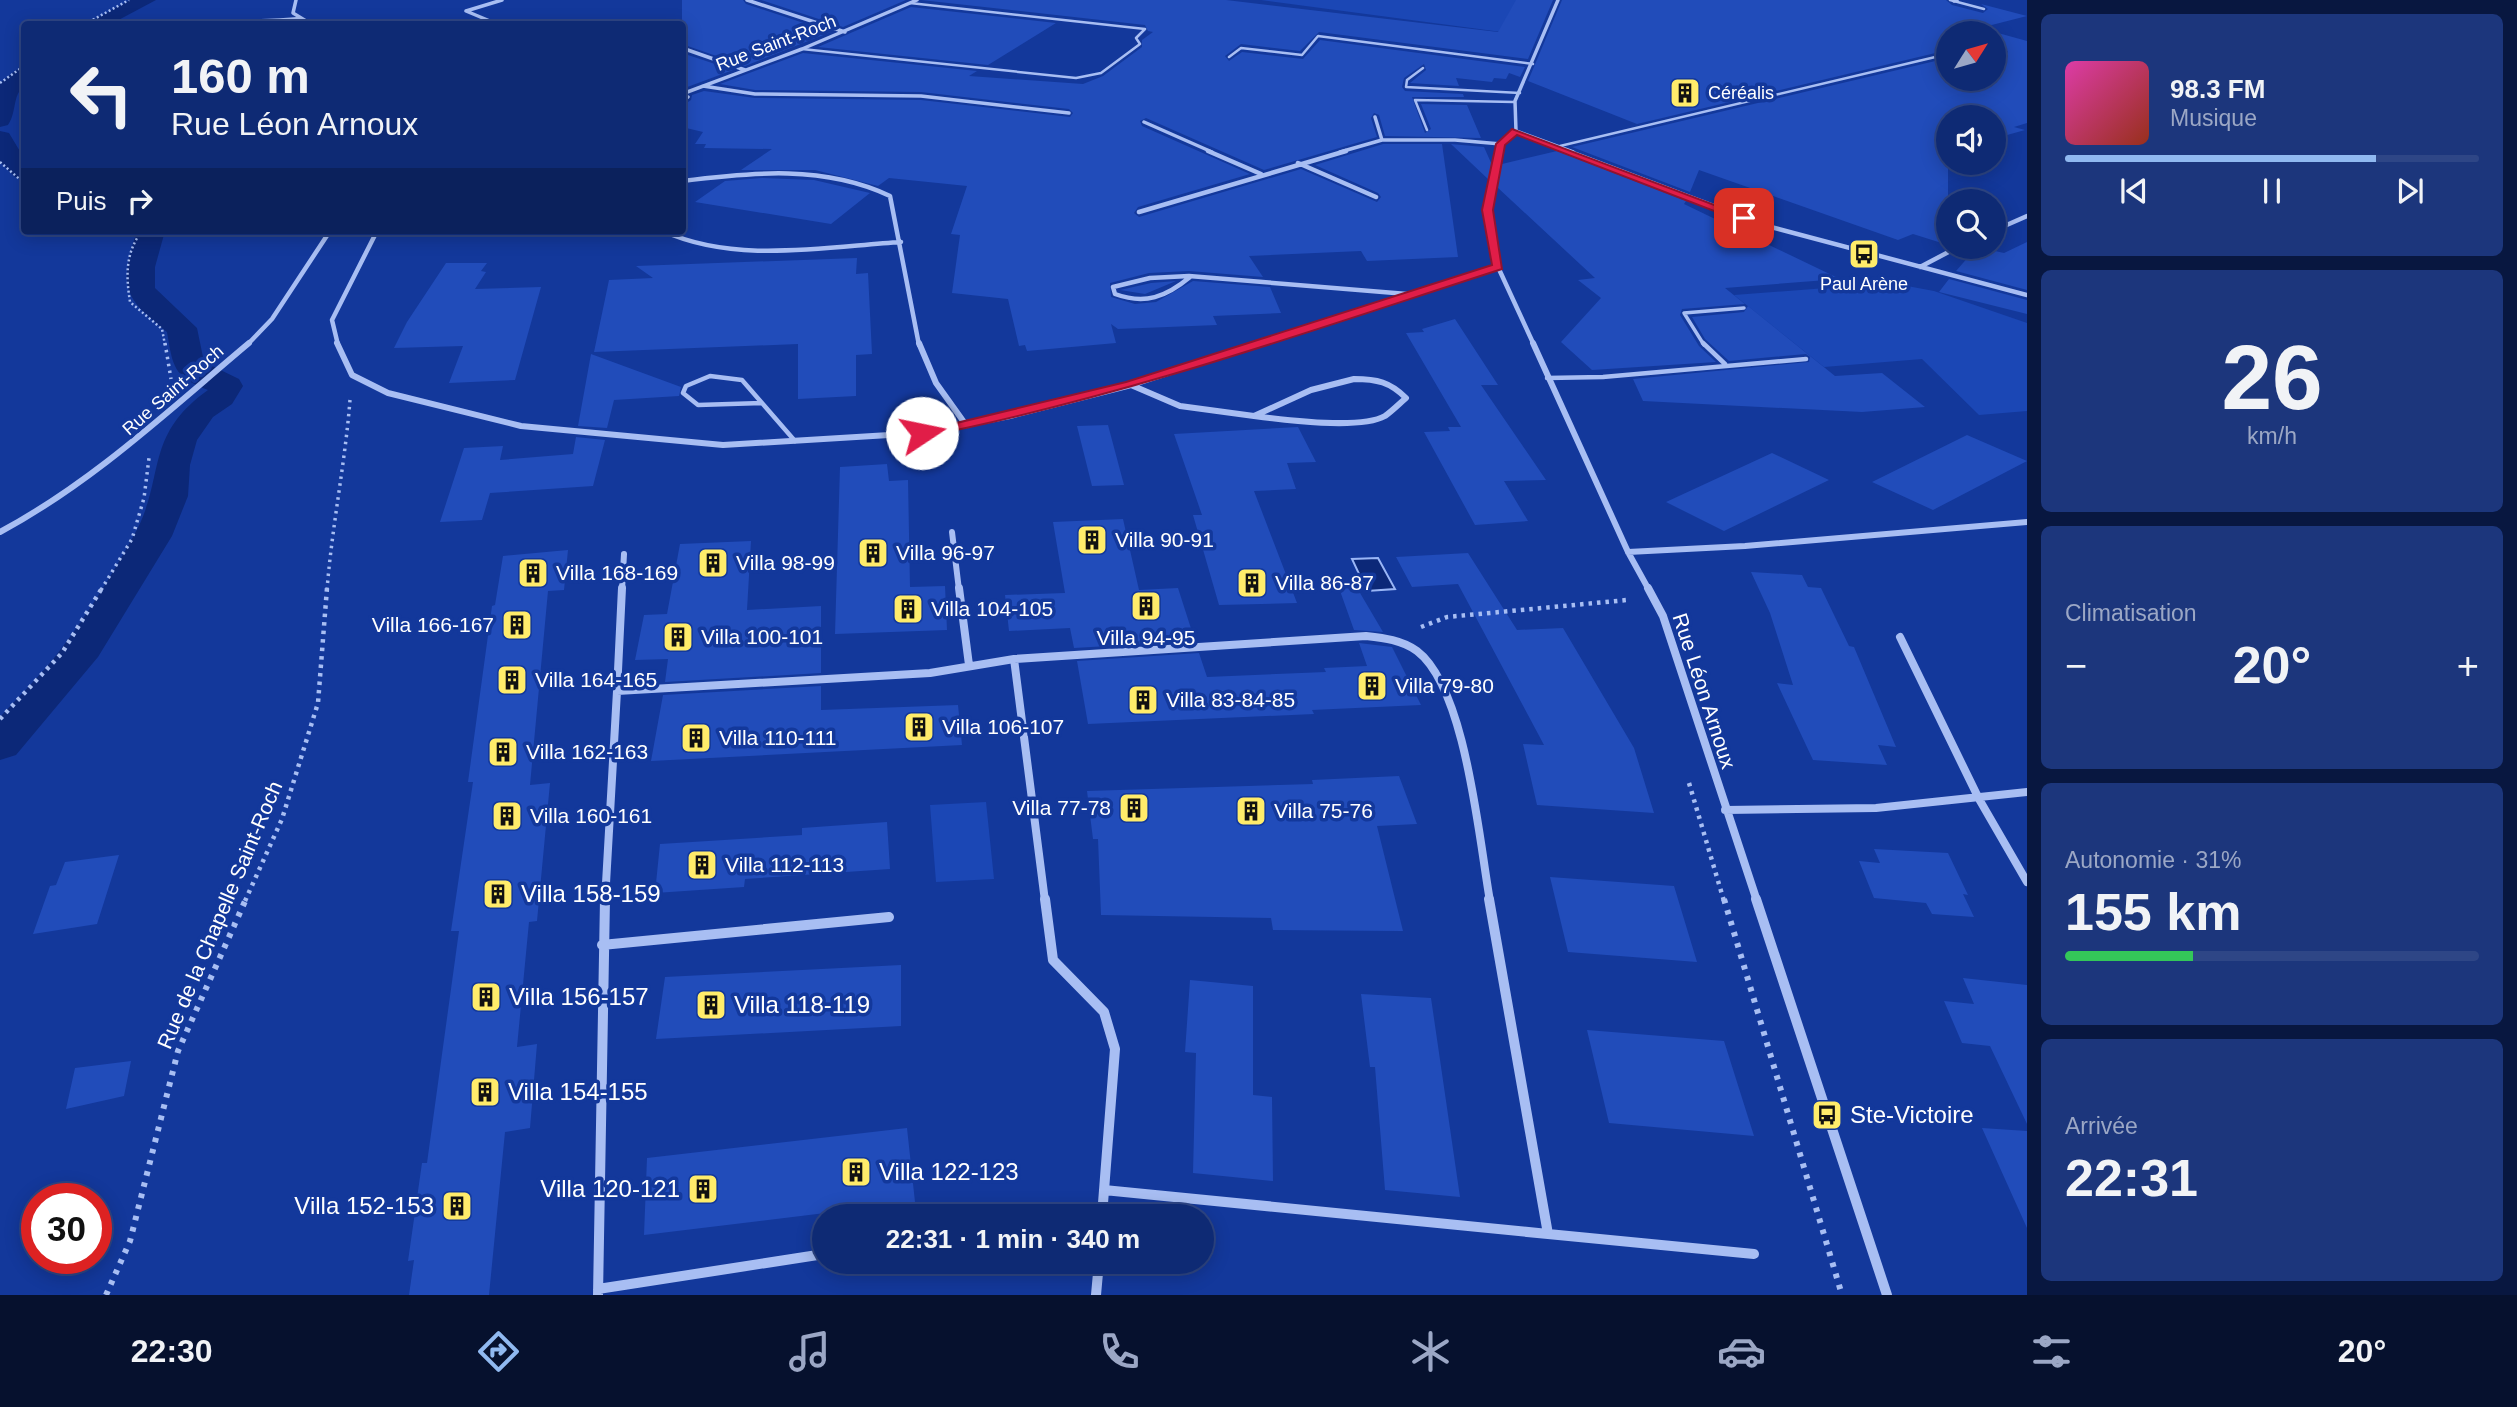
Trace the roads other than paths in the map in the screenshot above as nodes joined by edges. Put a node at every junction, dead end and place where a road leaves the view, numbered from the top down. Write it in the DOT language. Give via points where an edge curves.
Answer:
graph roads {
  1 [pos="296,0"];
  2 [pos="502,0"];
  3 [pos="747,0"];
  4 [pos="916,0"];
  5 [pos="1558,0"];
  6 [pos="1954,0"];
  7 [pos="910,3"];
  8 [pos="1984,9"];
  9 [pos="300,18"];
  10 [pos="264,21"];
  11 [pos="305,21"];
  12 [pos="490,21"];
  13 [pos="845,32"];
  14 [pos="686,49"];
  15 [pos="802,49"];
  16 [pos="1229,57"];
  17 [pos="1936,57"];
  18 [pos="1533,64"];
  19 [pos="1423,68"];
  20 [pos="746,71"];
  21 [pos="703,86"];
  22 [pos="686,92"];
  23 [pos="1520,93"];
  24 [pos="1514,102"];
  25 [pos="1069,113"];
  26 [pos="1375,117"];
  27 [pos="1144,122"];
  28 [pos="1427,130"];
  29 [pos="1516,131"];
  30 [pos="1382,140"];
  31 [pos="1501,144"];
  32 [pos="1560,146"];
  33 [pos="1298,163"];
  34 [pos="1262,175"];
  35 [pos="686,181"];
  36 [pos="1376,197"];
  37 [pos="1139,212"];
  38 [pos="2027,216"];
  39 [pos="2006,225"];
  40 [pos="327,235"];
  41 [pos="375,235"];
  42 [pos="672,235"];
  43 [pos="901,242"];
  44 [pos="1936,259"];
  45 [pos="1498,267"];
  46 [pos="1920,267"];
  47 [pos="1190,277"];
  48 [pos="1411,295"];
  49 [pos="2027,295"];
  50 [pos="1744,308"];
  51 [pos="1806,359"];
  52 [pos="1725,364"];
  53 [pos="1547,378"];
  54 [pos="1131,385"];
  55 [pos="762,403"];
  56 [pos="1254,416"];
  57 [pos="965,425"];
  58 [pos="795,440"];
  59 [pos="2027,523"];
  60 [pos="952,532"];
  61 [pos="0,533"];
  62 [pos="1628,552"];
  63 [pos="624,554"];
  64 [pos="1900,637"];
  65 [pos="1014,660"];
  66 [pos="969,665"];
  67 [pos="617,691"];
  68 [pos="2027,792"];
  69 [pos="1979,799"];
  70 [pos="1725,810"];
  71 [pos="2027,882"];
  72 [pos="889,917"];
  73 [pos="602,945"];
  74 [pos="1104,1191"];
  75 [pos="1103,1204"];
  76 [pos="1548,1234"];
  77 [pos="1754,1254"];
  78 [pos="812,1257"];
  79 [pos="1098,1274"];
  80 [pos="598,1292"];
  81 [pos="1096,1295"];
  82 [pos="1887,1295"];
  1 -- 9 [label="street" via="293,13"];
  2 -- 12 [label="street" via="466,11"];
  3 -- 13 [label="street"];
  4 -- 7 [label="street, Rue Saint-Roch"];
  5 -- 18 [label="street"];
  6 -- 8 [label="lane"];
  7 -- 13 [label="street, Rue Saint-Roch"];
  7 -- 15 [label="lane" via="1145,29 1136,38 1140,44 1101,73 1076,78"];
  9 -- 10 [label="lane"];
  9 -- 11 [label="street"];
  13 -- 15 [label="street, Rue Saint-Roch"];
  14 -- 20 [label="street"];
  15 -- 20 [label="street, Rue Saint-Roch"];
  16 -- 18 [label="lane" via="1241,48 1302,55 1318,37"];
  17 -- 32 [label="lane"];
  18 -- 23 [label="street"];
  19 -- 23 [label="lane" via="1407,80 1406,87"];
  20 -- 21 [label="street, Rue Saint-Roch"];
  21 -- 22 [label="street, Rue Saint-Roch"];
  21 -- 25 [label="street" via="755,94 921,96"];
  23 -- 24 [label="street"];
  24 -- 28 [label="lane" via="1415,100"];
  24 -- 29 [label="street"];
  26 -- 30 [label="street"];
  27 -- 34 [label="street"];
  29 -- 31 [label="street"];
  29 -- 32 [label="street"];
  30 -- 31 [label="street"];
  30 -- 33 [label="street"];
  31 -- 45 [label="street, Rue Léon Arnoux" via="1488,210"];
  32 -- 46 [label="street" via="1767,226"];
  33 -- 34 [label="street"];
  33 -- 36 [label="street"];
  34 -- 37 [label="street"];
  35 -- 43 [label="street" via="758,174 876,187 890,196"];
  38 -- 39 [label="street"];
  40 -- 61 [label="street, Rue Saint-Roch" via="272,320 103,470 63,499"];
  41 -- 58 [label="street" via="332,320 352,375 388,393 521,426 723,444"];
  42 -- 43 [label="street" via="692,244 724,248"];
  43 -- 57 [label="street" via="921,354"];
  44 -- 46 [label="street"];
  45 -- 48 [label="street"];
  45 -- 53 [label="street, Rue Léon Arnoux"];
  46 -- 49 [label="street"];
  47 -- 47 [label="street" via="1148,277 1113,287 1115,294 1125,299 1162,299"];
  47 -- 48 [label="street"];
  48 -- 54 [label="street"];
  50 -- 52 [label="lane" via="1684,313 1705,346"];
  51 -- 52 [label="lane"];
  52 -- 53 [label="lane"];
  53 -- 62 [label="street, Rue Léon Arnoux"];
  54 -- 56 [label="street" via="1180,406"];
  54 -- 57 [label="street"];
  55 -- 55 [label="lane" via="742,380 728,376 694,380 683,393 698,405"];
  55 -- 58 [label="lane"];
  56 -- 56 [label="street" via="1336,381 1357,378 1383,381 1399,388 1406,398 1383,417 1353,422"];
  57 -- 58 [label="street" via="922,433"];
  59 -- 62 [label="street"];
  60 -- 66 [label="street"];
  62 -- 70 [label="street, Rue Léon Arnoux" via="1663,616"];
  63 -- 67 [label="street"];
  64 -- 69 [label="street"];
  65 -- 66 [label="street"];
  65 -- 74 [label="street" via="1053,960 1104,1012 1115,1049"];
  65 -- 76 [label="street" via="1366,636 1386,636 1423,653 1459,726"];
  66 -- 67 [label="street" via="930,673"];
  67 -- 73 [label="street"];
  68 -- 69 [label="street"];
  69 -- 70 [label="street" via="1808,811"];
  69 -- 71 [label="street"];
  70 -- 82 [label="street, Rue Léon Arnoux"];
  72 -- 73 [label="street"];
  73 -- 80 [label="street"];
  74 -- 75 [label="street"];
  74 -- 76 [label="street"];
  76 -- 77 [label="street"];
  78 -- 80 [label="street"];
  79 -- 81 [label="street"];
}
